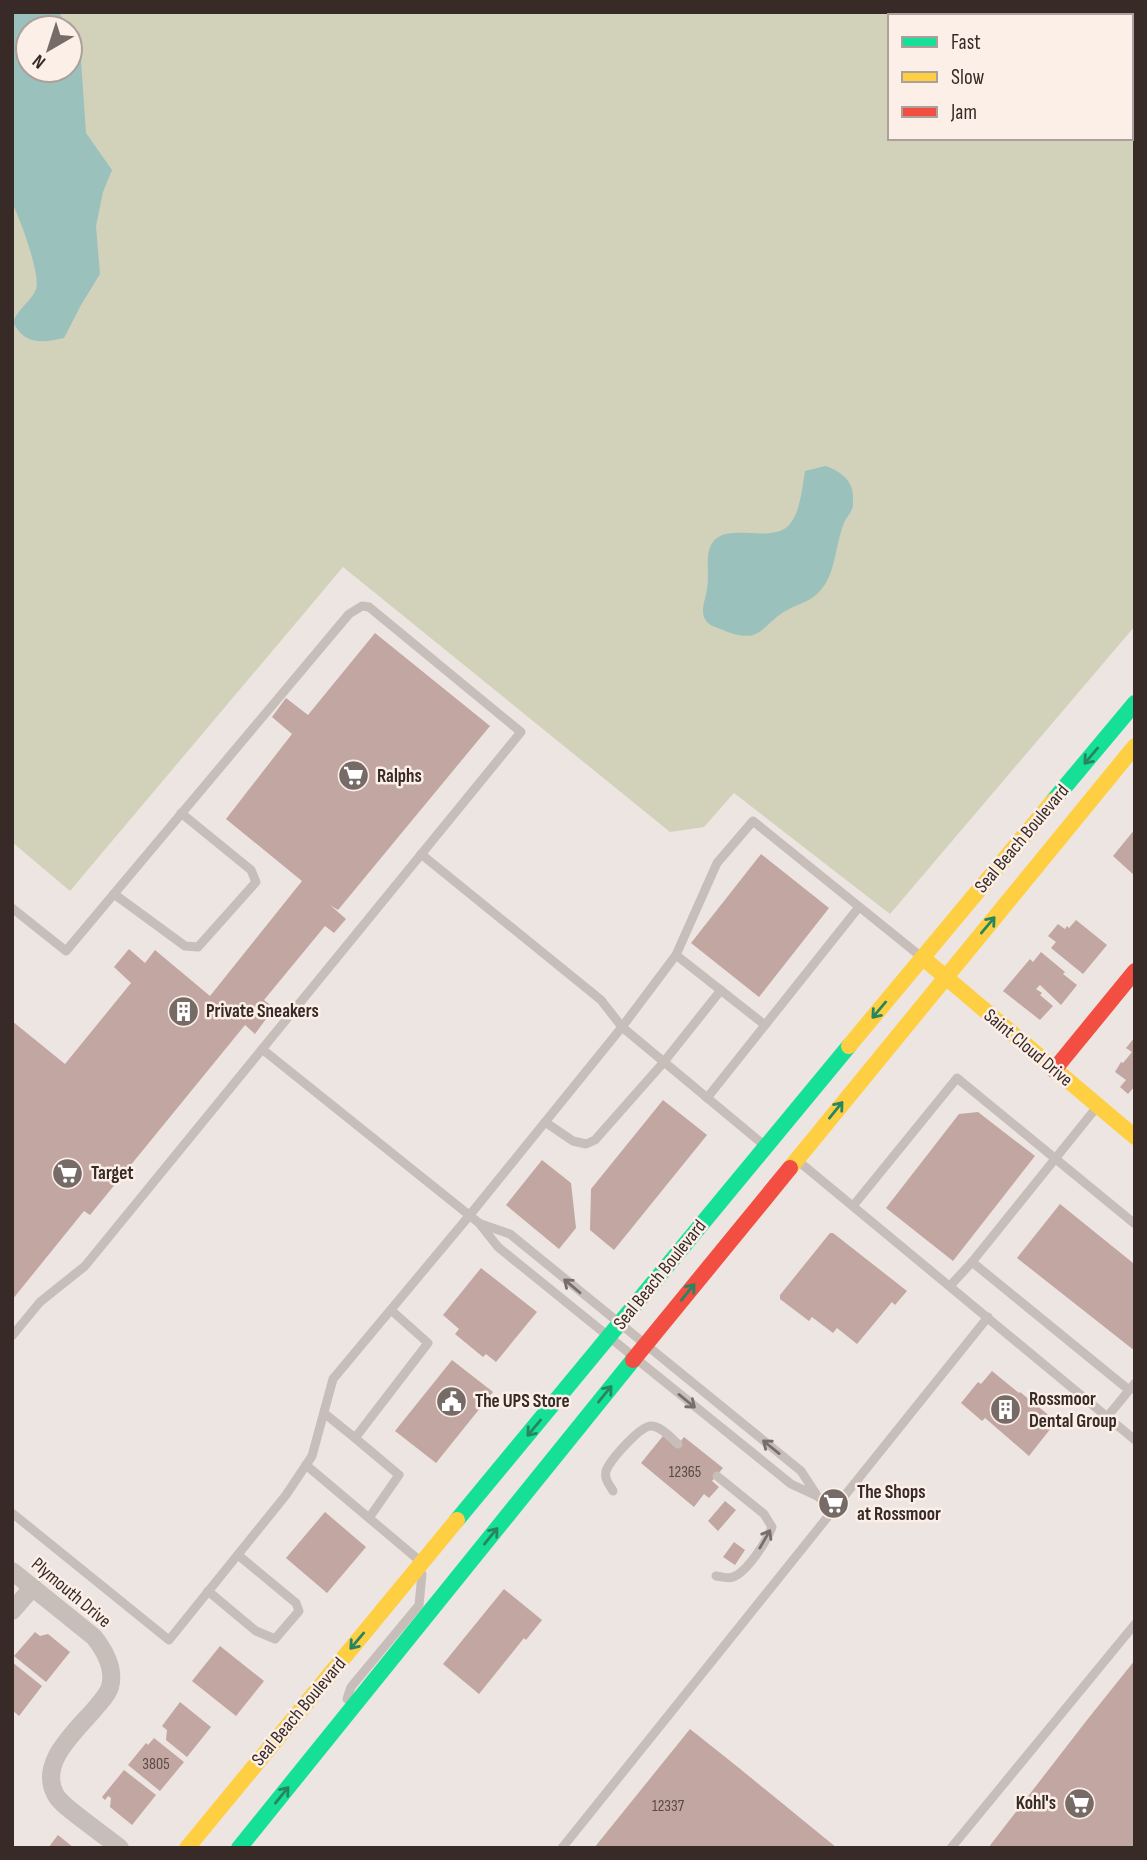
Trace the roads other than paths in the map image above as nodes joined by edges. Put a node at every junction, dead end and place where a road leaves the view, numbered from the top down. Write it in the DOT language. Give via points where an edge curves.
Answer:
graph roads {
  1 [pos="1135,704"];
  2 [pos="1135,746"];
  3 [pos="181,813"];
  4 [pos="421,854"];
  5 [pos="114,894"];
  6 [pos="859,906"];
  7 [pos="12,908"];
  8 [pos="676,955"];
  9 [pos="923,958"];
  10 [pos="1135,971"];
  11 [pos="944,978"];
  12 [pos="721,990"];
  13 [pos="765,1025"];
  14 [pos="622,1027"];
  15 [pos="262,1049"];
  16 [pos="663,1063"];
  17 [pos="1054,1070"];
  18 [pos="707,1098"];
  19 [pos="1097,1106"];
  20 [pos="545,1122"];
  21 [pos="1135,1137"];
  22 [pos="765,1146"];
  23 [pos="1056,1157"];
  24 [pos="796,1159"];
  25 [pos="853,1206"];
  26 [pos="469,1216"];
  27 [pos="479,1223"];
  28 [pos="1135,1224"];
  29 [pos="972,1262"];
  30 [pos="950,1286"];
  31 [pos="391,1310"];
  32 [pos="988,1317"];
  33 [pos="614,1331"];
  34 [pos="12,1336"];
  35 [pos="639,1352"];
  36 [pos="1132,1387"];
  37 [pos="324,1413"];
  38 [pos="1107,1417"];
  39 [pos="355,1438"];
  40 [pos="1135,1440"];
  41 [pos="678,1444"];
  42 [pos="306,1465"];
  43 [pos="717,1476"];
  44 [pos="613,1491"];
  45 [pos="817,1496"];
  46 [pos="834,1509"];
  47 [pos="12,1513"];
  48 [pos="369,1518"];
  49 [pos="238,1555"];
  50 [pos="422,1563"];
  51 [pos="12,1571"];
  52 [pos="716,1576"];
  53 [pos="33,1587"];
  54 [pos="208,1591"];
  55 [pos="12,1611"];
  56 [pos="1135,1624"];
  57 [pos="340,1722"];
  58 [pos="120,1848"];
  59 [pos="187,1848"];
  60 [pos="239,1848"];
  61 [pos="562,1848"];
  62 [pos="951,1848"];
  1 -- 9 [label="main road, Seal Beach Boulevard, one-way"];
  11 -- 2 [label="main road, Seal Beach Boulevard, one-way"];
  3 -- 4 [label="lane" via="349,614 369,607 521,732"];
  3 -- 5 [label="lane"];
  3 -- 5 [label="lane" via="251,870 256,882 198,947 185,946"];
  4 -- 14 [label="lane" via="601,1000"];
  4 -- 15 [label="lane"];
  5 -- 7 [label="lane" via="66,951"];
  6 -- 8 [label="lane" via="752,821 717,863"];
  6 -- 9 [label="lane"];
  6 -- 13 [label="lane"];
  8 -- 12 [label="lane"];
  8 -- 14 [label="lane"];
  9 -- 11 [label="main road, Saint Cloud Drive"];
  9 -- 22 [label="main road, Seal Beach Boulevard, one-way"];
  10 -- 17 [label="main road"];
  11 -- 17 [label="main road, Saint Cloud Drive"];
  24 -- 11 [label="main road, Seal Beach Boulevard, one-way"];
  12 -- 13 [label="lane"];
  12 -- 16 [label="lane"];
  13 -- 18 [label="lane"];
  14 -- 16 [label="lane"];
  14 -- 20 [label="lane"];
  15 -- 26 [label="lane"];
  15 -- 34 [label="lane" via="85,1266 40,1302"];
  16 -- 18 [label="lane"];
  16 -- 20 [label="lane" via="595,1140 586,1144 573,1141"];
  17 -- 19 [label="main road, Saint Cloud Drive"];
  18 -- 22 [label="lane"];
  19 -- 21 [label="main road, Saint Cloud Drive"];
  19 -- 23 [label="lane"];
  20 -- 26 [label="lane"];
  22 -- 33 [label="main road, Seal Beach Boulevard"];
  23 -- 25 [label="lane" via="957,1078"];
  23 -- 28 [label="lane"];
  23 -- 29 [label="lane"];
  24 -- 25 [label="lane"];
  35 -- 24 [label="main road, Seal Beach Boulevard, one-way"];
  25 -- 30 [label="lane"];
  26 -- 27 [label="lane"];
  26 -- 31 [label="lane"];
  27 -- 33 [label="lane" via="498,1247"];
  33 -- 27 [label="lane, one-way" via="510,1234"];
  29 -- 30 [label="lane"];
  29 -- 36 [label="lane"];
  30 -- 32 [label="lane"];
  31 -- 37 [label="lane" via="333,1379"];
  31 -- 39 [label="lane" via="428,1343"];
  32 -- 38 [label="lane"];
  32 -- 46 [label="lane"];
  33 -- 35 [label="lane"];
  33 -- 35 [label="lane"];
  33 -- 50 [label="main road, Seal Beach Boulevard, one-way"];
  35 -- 45 [label="lane, one-way" via="791,1484"];
  45 -- 35 [label="lane, one-way" via="801,1471"];
  57 -- 35 [label="main road, Seal Beach Boulevard, one-way"];
  36 -- 38 [label="lane"];
  37 -- 39 [label="lane"];
  37 -- 42 [label="lane"];
  38 -- 40 [label="lane"];
  39 -- 48 [label="lane" via="399,1475"];
  41 -- 44 [label="lane" via="657,1427 639,1431 607,1469 606,1479"];
  42 -- 48 [label="lane"];
  42 -- 49 [label="lane"];
  52 -- 43 [label="lane, one-way" via="730,1578 740,1573 768,1539 772,1527 764,1514"];
  45 -- 46 [label="lane"];
  46 -- 61 [label="lane"];
  47 -- 54 [label="lane" via="169,1640"];
  48 -- 50 [label="lane"];
  49 -- 54 [label="lane"];
  49 -- 54 [label="lane" via="296,1603 299,1611 275,1639 256,1631"];
  50 -- 57 [label="lane" via="419,1605 351,1687"];
  50 -- 59 [label="main road, Seal Beach Boulevard, one-way"];
  51 -- 53 [label="street, Plymouth Drive"];
  53 -- 55 [label="street"];
  53 -- 58 [label="street, Plymouth Drive" via="94,1637 109,1662 110,1687 58,1754 52,1766 52,1784 57,1798"];
  56 -- 62 [label="lane"];
  60 -- 57 [label="main road, Seal Beach Boulevard, one-way"];
}
